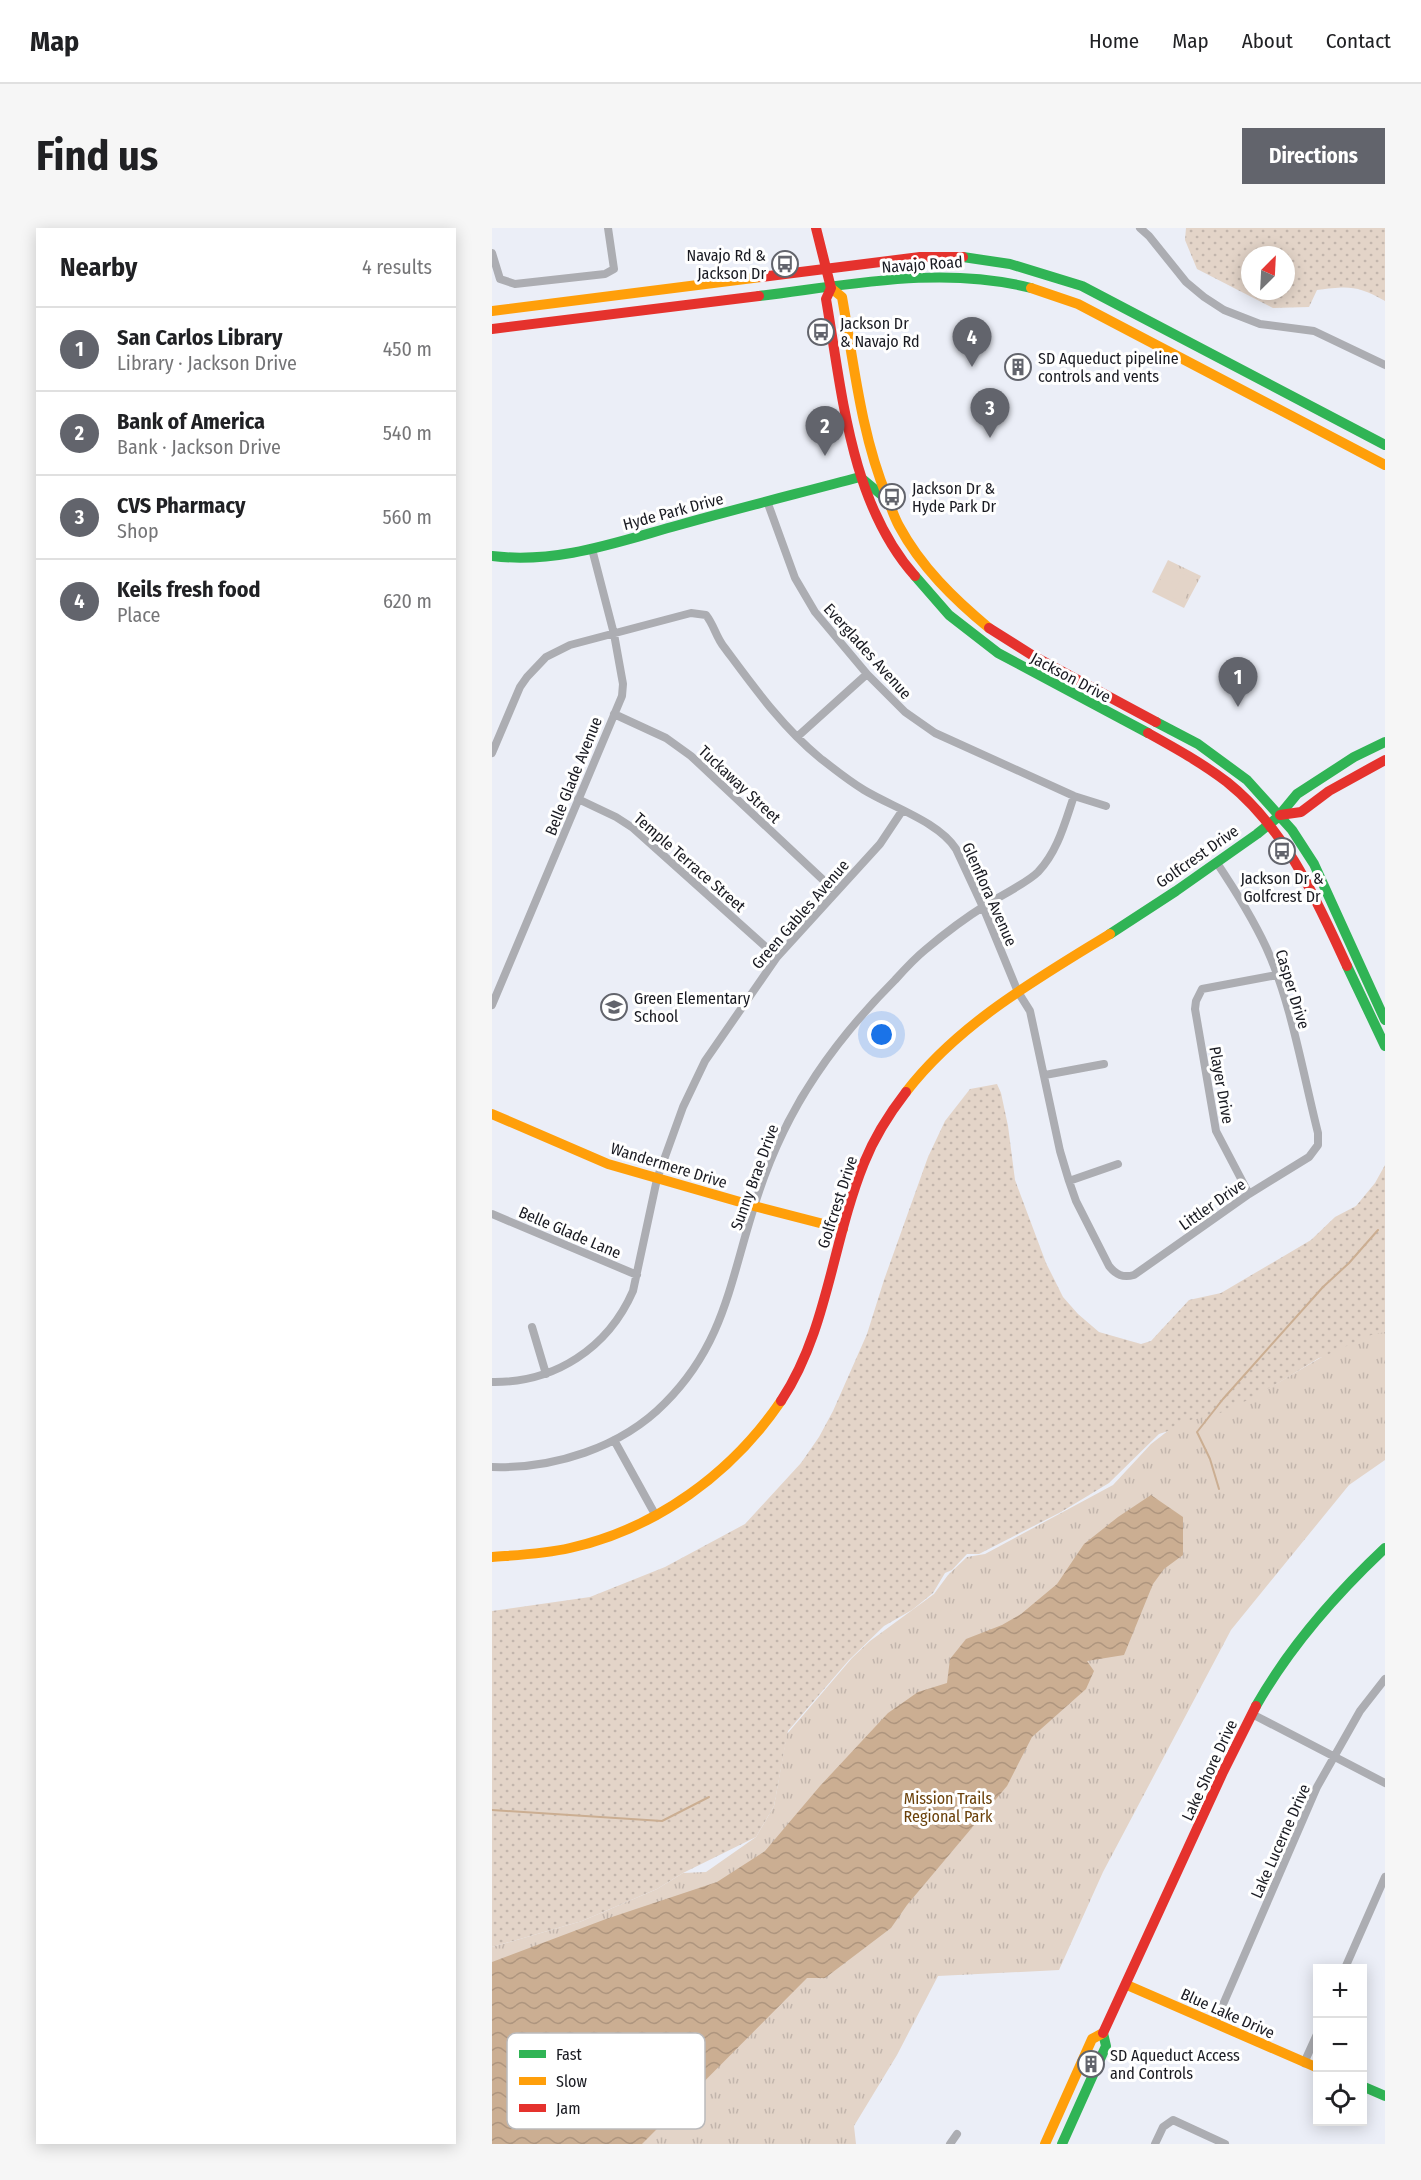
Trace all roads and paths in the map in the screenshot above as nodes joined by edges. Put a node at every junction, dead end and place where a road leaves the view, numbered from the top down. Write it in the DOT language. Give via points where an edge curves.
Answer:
graph roads {
  1 [pos="608,228"];
  2 [pos="816,228"];
  3 [pos="1140,228"];
  4 [pos="492,253"];
  5 [pos="826,268"];
  6 [pos="831,288"];
  7 [pos="492,311"];
  8 [pos="492,329"];
  9 [pos="1157,351"];
  10 [pos="1385,365"];
  11 [pos="1254,376"];
  12 [pos="1385,445"];
  13 [pos="855,459"];
  14 [pos="1385,465"];
  15 [pos="876,470"];
  16 [pos="860,477"];
  17 [pos="886,500"];
  18 [pos="767,501"];
  19 [pos="592,549"];
  20 [pos="492,556"];
  21 [pos="614,634"];
  22 [pos="867,674"];
  23 [pos="614,714"];
  24 [pos="797,737"];
  25 [pos="1385,742"];
  26 [pos="492,753"];
  27 [pos="1385,760"];
  28 [pos="1074,796"];
  29 [pos="578,799"];
  30 [pos="1106,806"];
  31 [pos="902,811"];
  32 [pos="1280,815"];
  33 [pos="1266,825"];
  34 [pos="1217,863"];
  35 [pos="836,892"];
  36 [pos="983,907"];
  37 [pos="777,957"];
  38 [pos="1277,975"];
  39 [pos="1018,992"];
  40 [pos="492,1005"];
  41 [pos="1385,1020"];
  42 [pos="1385,1046"];
  43 [pos="1104,1064"];
  44 [pos="1045,1075"];
  45 [pos="492,1114"];
  46 [pos="1318,1133"];
  47 [pos="1118,1164"];
  48 [pos="657,1179"];
  49 [pos="1069,1181"];
  50 [pos="1249,1194"];
  51 [pos="754,1206"];
  52 [pos="492,1214"];
  53 [pos="843,1229"];
  54 [pos="1109,1266"];
  55 [pos="636,1275"];
  56 [pos="532,1327"];
  57 [pos="546,1374"];
  58 [pos="492,1382"];
  59 [pos="614,1440"];
  60 [pos="492,1467"];
  61 [pos="656,1516"];
  62 [pos="1385,1548"];
  63 [pos="492,1557"];
  64 [pos="1385,1679"];
  65 [pos="1252,1714"];
  66 [pos="1335,1756"];
  67 [pos="1385,1783"];
  68 [pos="1385,1877"];
  69 [pos="1347,1964"];
  70 [pos="1127,1985"];
  71 [pos="1215,2023"];
  72 [pos="1103,2033"];
  73 [pos="1313,2042"];
  74 [pos="1304,2063"];
  75 [pos="1313,2066"];
  76 [pos="1367,2088"];
  77 [pos="1385,2096"];
  78 [pos="957,2134"];
  79 [pos="950,2144"];
  80 [pos="1045,2144"];
  81 [pos="1062,2144"];
  82 [pos="1155,2144"];
  83 [pos="1225,2144"];
  1 -- 4 [label="street" via="614,269 605,274 514,284 500,279"];
  2 -- 5 [label="main road, Jackson Drive"];
  3 -- 10 [label="street" via="1186,282 1224,310 1260,324 1314,331"];
  5 -- 6 [label="main road, Jackson Drive"];
  5 -- 7 [label="main road, Navajo Road"];
  5 -- 11 [label="main road, Navajo Road" via="937,256 1008,262 1082,286"];
  6 -- 8 [label="main road, Navajo Road"];
  6 -- 9 [label="main road, Navajo Road" via="941,275 1001,280 1078,304"];
  6 -- 13 [label="main road, Jackson Drive" via="826,299"];
  6 -- 15 [label="main road, Jackson Drive" via="842,297"];
  9 -- 11 [label="main road" via="1160,338 1164,338 1231,371"];
  9 -- 14 [label="main road, Navajo Road" via="1178,356"];
  11 -- 12 [label="main road, Navajo Road"];
  13 -- 15 [label="main road"];
  13 -- 16 [label="main road, Jackson Drive"];
  15 -- 17 [label="main road, Jackson Drive"];
  16 -- 17 [label="main road"];
  16 -- 18 [label="main road, Hyde Park Drive"];
  16 -- 33 [label="main road, Jackson Drive" via="904,564 949,615 998,653 1209,768 1242,796"];
  17 -- 32 [label="main road, Jackson Drive" via="914,550 975,617 1035,657 1198,744 1247,780"];
  18 -- 19 [label="main road, Hyde Park Drive"];
  18 -- 22 [label="street, Everglades Avenue" via="795,578 815,612"];
  19 -- 20 [label="main road, Hyde Park Drive" via="532,560"];
  19 -- 21 [label="street, Belle Glade Avenue"];
  21 -- 23 [label="street, Belle Glade Avenue" via="623,684"];
  21 -- 24 [label="street, Glenflora Avenue" via="691,613 705,615 722,645"];
  21 -- 26 [label="street, Glenflora Avenue" via="557,650 537,665 520,687"];
  22 -- 24 [label="street"];
  22 -- 28 [label="street, Everglades Avenue" via="905,712 935,733"];
  23 -- 29 [label="street, Belle Glade Avenue"];
  23 -- 35 [label="street, Tuckaway Street" via="666,738 691,756"];
  24 -- 31 [label="street, Glenflora Avenue" via="863,789"];
  25 -- 32 [label="main road, Golfcrest Drive" via="1354,757 1288,801"];
  27 -- 32 [label="main road, Golfcrest Drive" via="1329,791 1301,812"];
  28 -- 30 [label="street, Everglades Avenue"];
  28 -- 36 [label="street, Sunny Brae Drive" via="1057,845 1037,873"];
  29 -- 37 [label="street, Temple Terrace Street" via="633,828"];
  29 -- 40 [label="street, Belle Glade Avenue"];
  31 -- 35 [label="street, Green Gables Avenue" via="880,844"];
  31 -- 36 [label="street, Glenflora Avenue" via="951,841"];
  32 -- 33 [label="main road, Golfcrest Drive"];
  32 -- 41 [label="main road, Jackson Drive" via="1314,864"];
  33 -- 34 [label="main road, Golfcrest Drive"];
  33 -- 42 [label="main road, Jackson Drive" via="1280,839 1311,891"];
  34 -- 38 [label="street, Casper Drive" via="1239,896"];
  34 -- 39 [label="main road, Golfcrest Drive"];
  35 -- 37 [label="street, Green Gables Avenue"];
  36 -- 39 [label="street, Glenflora Avenue"];
  36 -- 51 [label="street, Sunny Brae Drive" via="922,951 857,1019 815,1076 790,1119"];
  37 -- 48 [label="street, Green Gables Avenue" via="705,1060"];
  38 -- 46 [label="street, Casper Drive"];
  38 -- 50 [label="street, Player Drive" via="1202,989 1196,1001 1216,1131"];
  39 -- 44 [label="street, Glenflora Avenue" via="1030,1011"];
  39 -- 53 [label="main road, Golfcrest Drive" via="948,1044 897,1103 863,1166"];
  43 -- 44 [label="street"];
  44 -- 49 [label="street, Glenflora Avenue"];
  45 -- 48 [label="main road, Wandermere Drive" via="608,1164"];
  46 -- 50 [label="street, Littler Drive" via="1318,1145 1309,1157"];
  47 -- 49 [label="street"];
  48 -- 51 [label="main road, Wandermere Drive"];
  48 -- 55 [label="street, Green Gables Avenue"];
  49 -- 54 [label="street, Glenflora Avenue"];
  50 -- 54 [label="street, Littler Drive" via="1134,1275 1120,1275"];
  51 -- 53 [label="main road, Wandermere Drive"];
  51 -- 59 [label="street, Sunny Brae Drive" via="726,1308 706,1353 665,1403"];
  52 -- 55 [label="street, Belle Glade Lane"];
  53 -- 61 [label="main road, Golfcrest Drive" via="813,1336 780,1404 744,1449 707,1483"];
  55 -- 57 [label="street, Green Gables Avenue" via="626,1308 603,1338 590,1350"];
  56 -- 57 [label="street"];
  57 -- 58 [label="street, Green Gables Avenue" via="526,1380"];
  59 -- 60 [label="street, Sunny Brae Drive" via="549,1463"];
  59 -- 61 [label="street"];
  61 -- 63 [label="main road, Golfcrest Drive" via="577,1547"];
  62 -- 65 [label="main road, Lake Shore Drive" via="1309,1627"];
  64 -- 66 [label="street, Lake Lucerne Drive" via="1360,1711"];
  65 -- 66 [label="street"];
  65 -- 70 [label="main road, Lake Shore Drive"];
  66 -- 67 [label="street"];
  66 -- 71 [label="street, Lake Lucerne Drive" via="1317,1786"];
  68 -- 69 [label="street"];
  70 -- 71 [label="main road, Blue Lake Drive"];
  70 -- 72 [label="main road, Lake Shore Drive"];
  71 -- 74 [label="main road, Blue Lake Drive"];
  72 -- 80 [label="main road" via="1092,2039"];
  72 -- 81 [label="main road" via="1106,2046"];
  73 -- 74 [label="street"];
  74 -- 75 [label="main road, Blue Lake Drive"];
  76 -- 77 [label="main road"];
  78 -- 79 [label="street"];
  82 -- 83 [label="street" via="1163,2127 1173,2120"];
}
